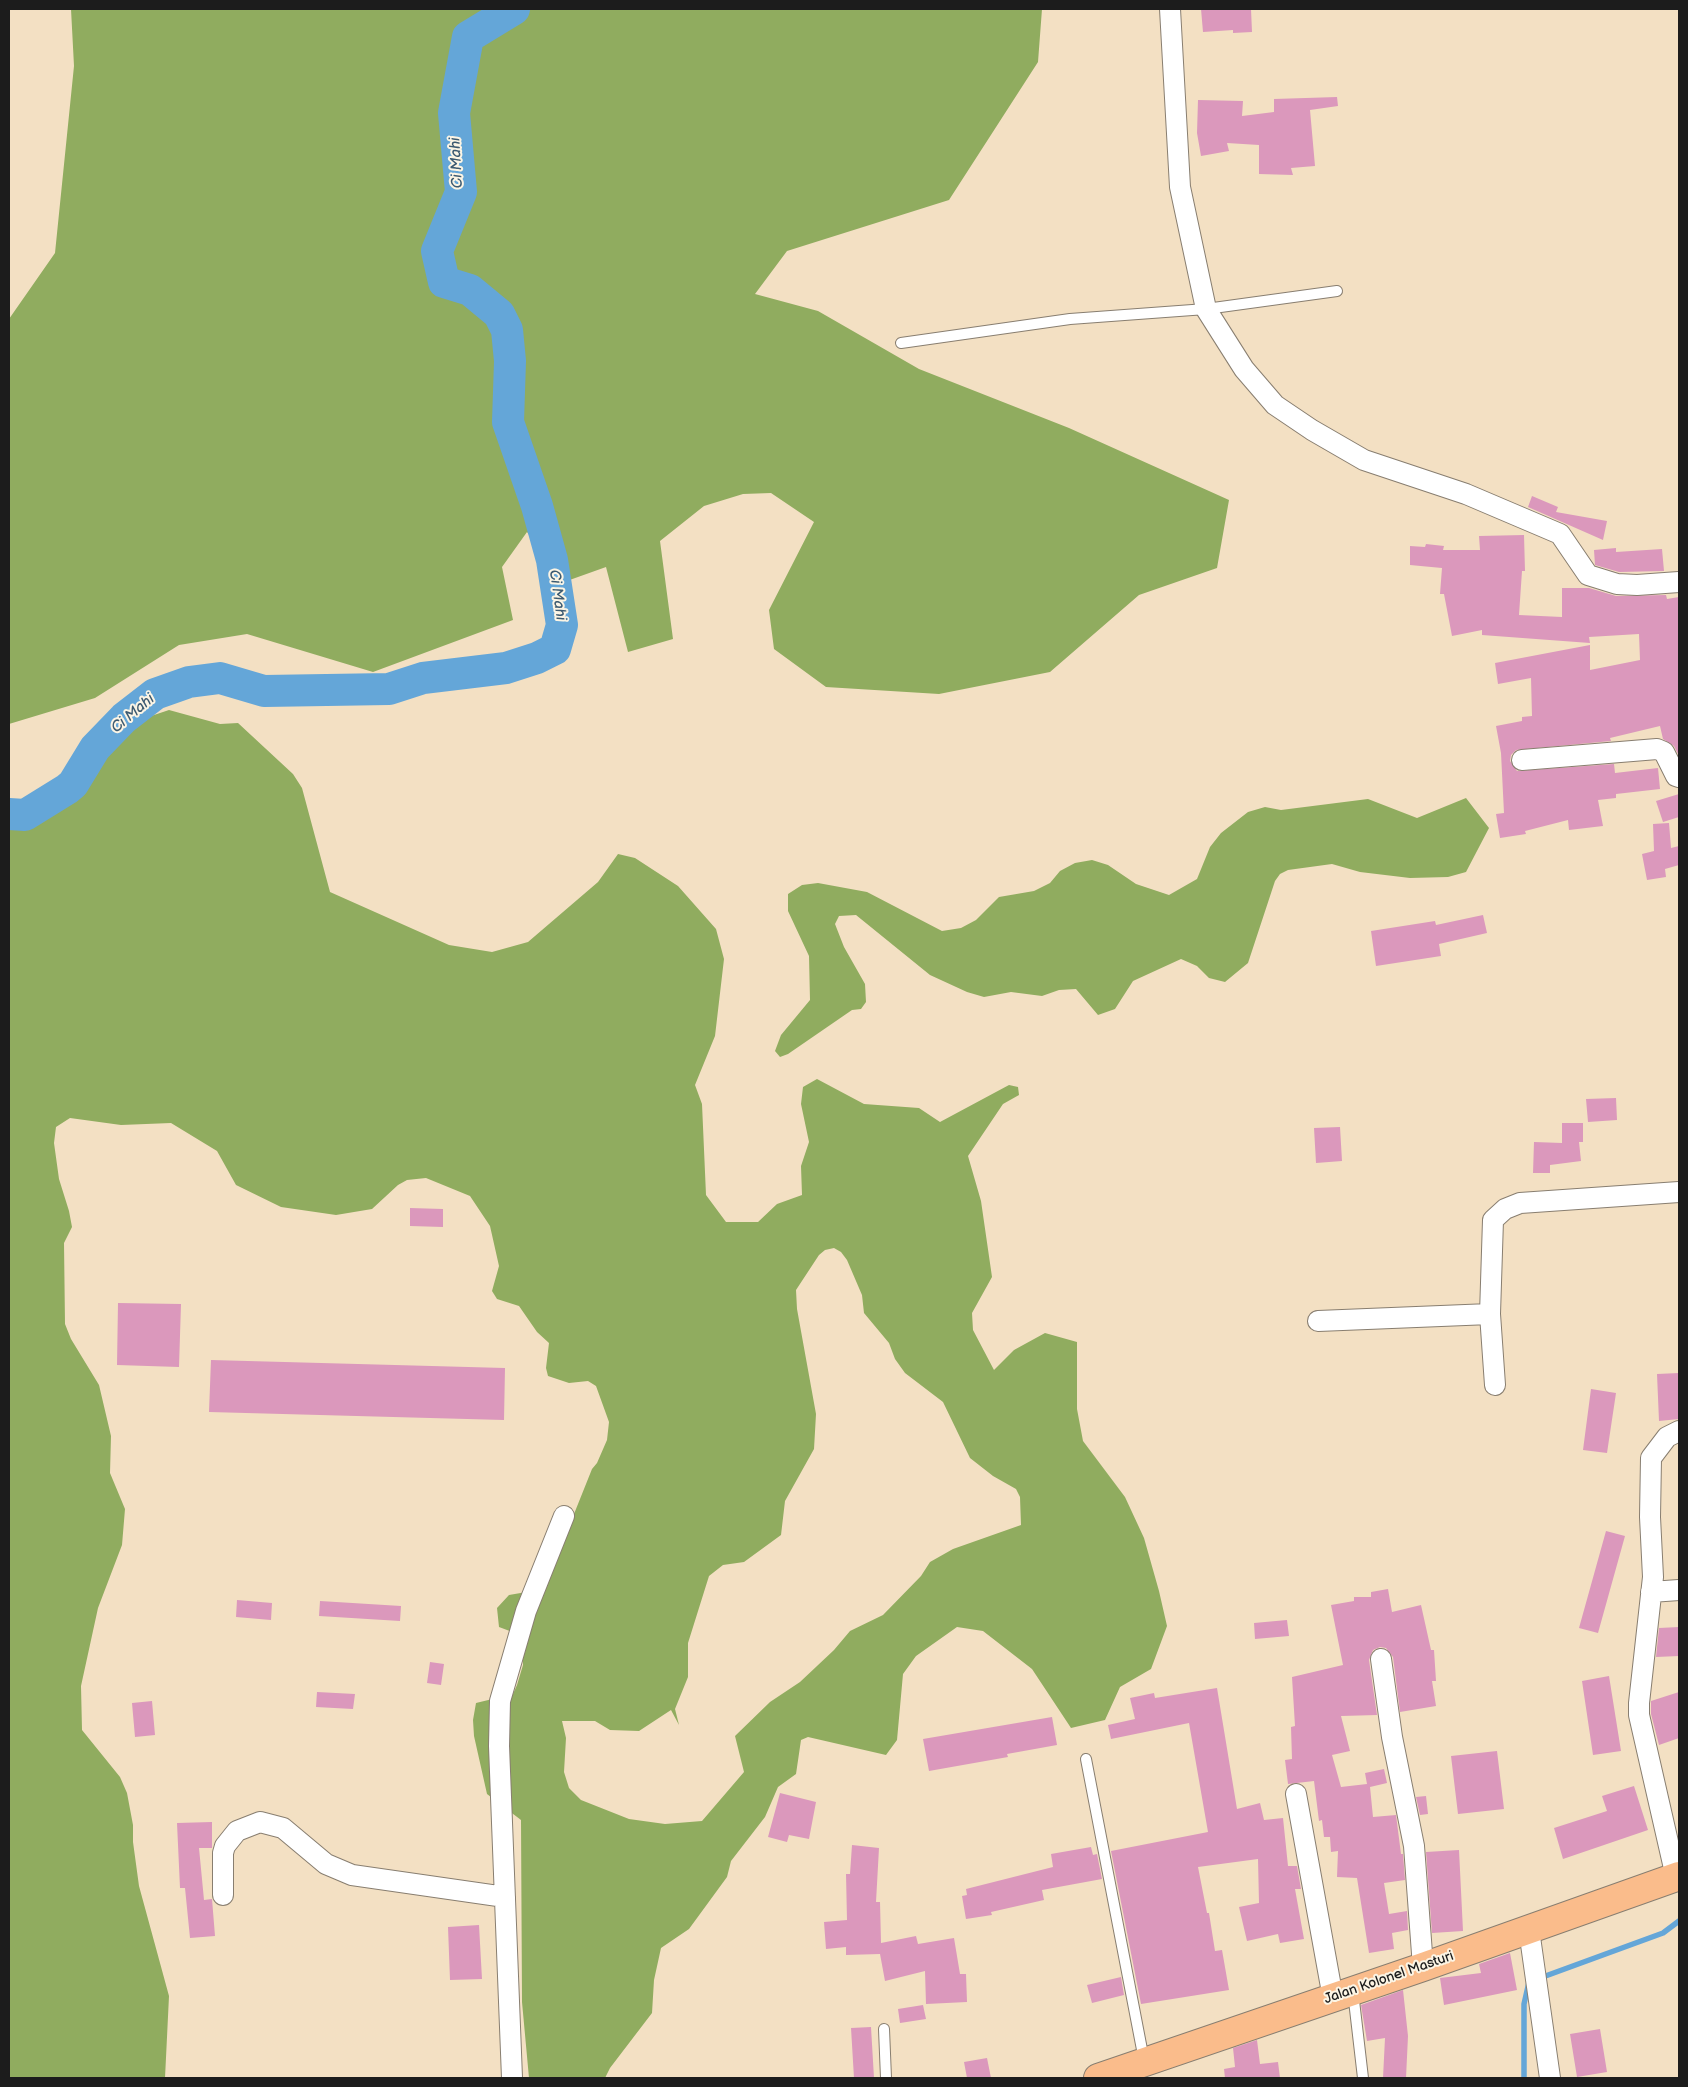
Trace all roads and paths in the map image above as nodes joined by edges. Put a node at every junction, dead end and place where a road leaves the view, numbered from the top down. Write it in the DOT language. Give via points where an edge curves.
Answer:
graph roads {
  1 [pos="1170,9"];
  2 [pos="1337,290"];
  3 [pos="1206,309"];
  4 [pos="902,343"];
  5 [pos="1679,582"];
  6 [pos="1522,760"];
  7 [pos="1679,777"];
  8 [pos="1679,1192"];
  9 [pos="1490,1314"];
  10 [pos="1318,1321"];
  11 [pos="1495,1385"];
  12 [pos="1679,1431"];
  13 [pos="564,1516"];
  14 [pos="1679,1590"];
  15 [pos="1651,1592"];
  16 [pos="1381,1659"];
  17 [pos="1086,1759"];
  18 [pos="1296,1794"];
  19 [pos="1678,1876"];
  20 [pos="223,1895"];
  21 [pos="505,1897"];
  22 [pos="1529,1930"];
  23 [pos="1423,1967"];
  24 [pos="1343,1994"];
  25 [pos="884,2029"];
  26 [pos="1144,2062"];
  27 [pos="512,2078"];
  28 [pos="886,2078"];
  29 [pos="1098,2078"];
  30 [pos="1363,2078"];
  31 [pos="1550,2078"];
  1 -- 3 [label="street" via="1180,187"];
  2 -- 3 [label="lane"];
  3 -- 4 [label="lane" via="1070,319"];
  3 -- 5 [label="street" via="1244,369 1275,405 1312,430 1364,460 1466,494 1560,534 1588,575 1595,578 1637,586"];
  6 -- 7 [label="street" via="1657,749 1664,752"];
  8 -- 9 [label="street" via="1520,1203 1505,1209 1493,1220"];
  9 -- 10 [label="street"];
  9 -- 11 [label="street"];
  12 -- 15 [label="street" via="1667,1437 1651,1458"];
  13 -- 21 [label="street" via="526,1610 500,1701"];
  14 -- 15 [label="street"];
  15 -- 19 [label="street" via="1639,1715"];
  16 -- 23 [label="street" via="1392,1737 1414,1846"];
  17 -- 26 [label="lane"];
  18 -- 24 [label="street"];
  19 -- 22 [label="main road, Jalan Kolonel Masturi"];
  20 -- 21 [label="street" via="225,1846 237,1830 260,1822 283,1828 326,1864 352,1875"];
  21 -- 27 [label="street"];
  22 -- 23 [label="main road, Jalan Kolonel Masturi"];
  22 -- 31 [label="street"];
  23 -- 24 [label="main road, Jalan Kolonel Masturi"];
  24 -- 26 [label="main road, Jalan Kolonel Masturi"];
  24 -- 30 [label="lane"];
  25 -- 28 [label="lane"];
  26 -- 29 [label="main road, Jalan Kolonel Masturi"];
}
